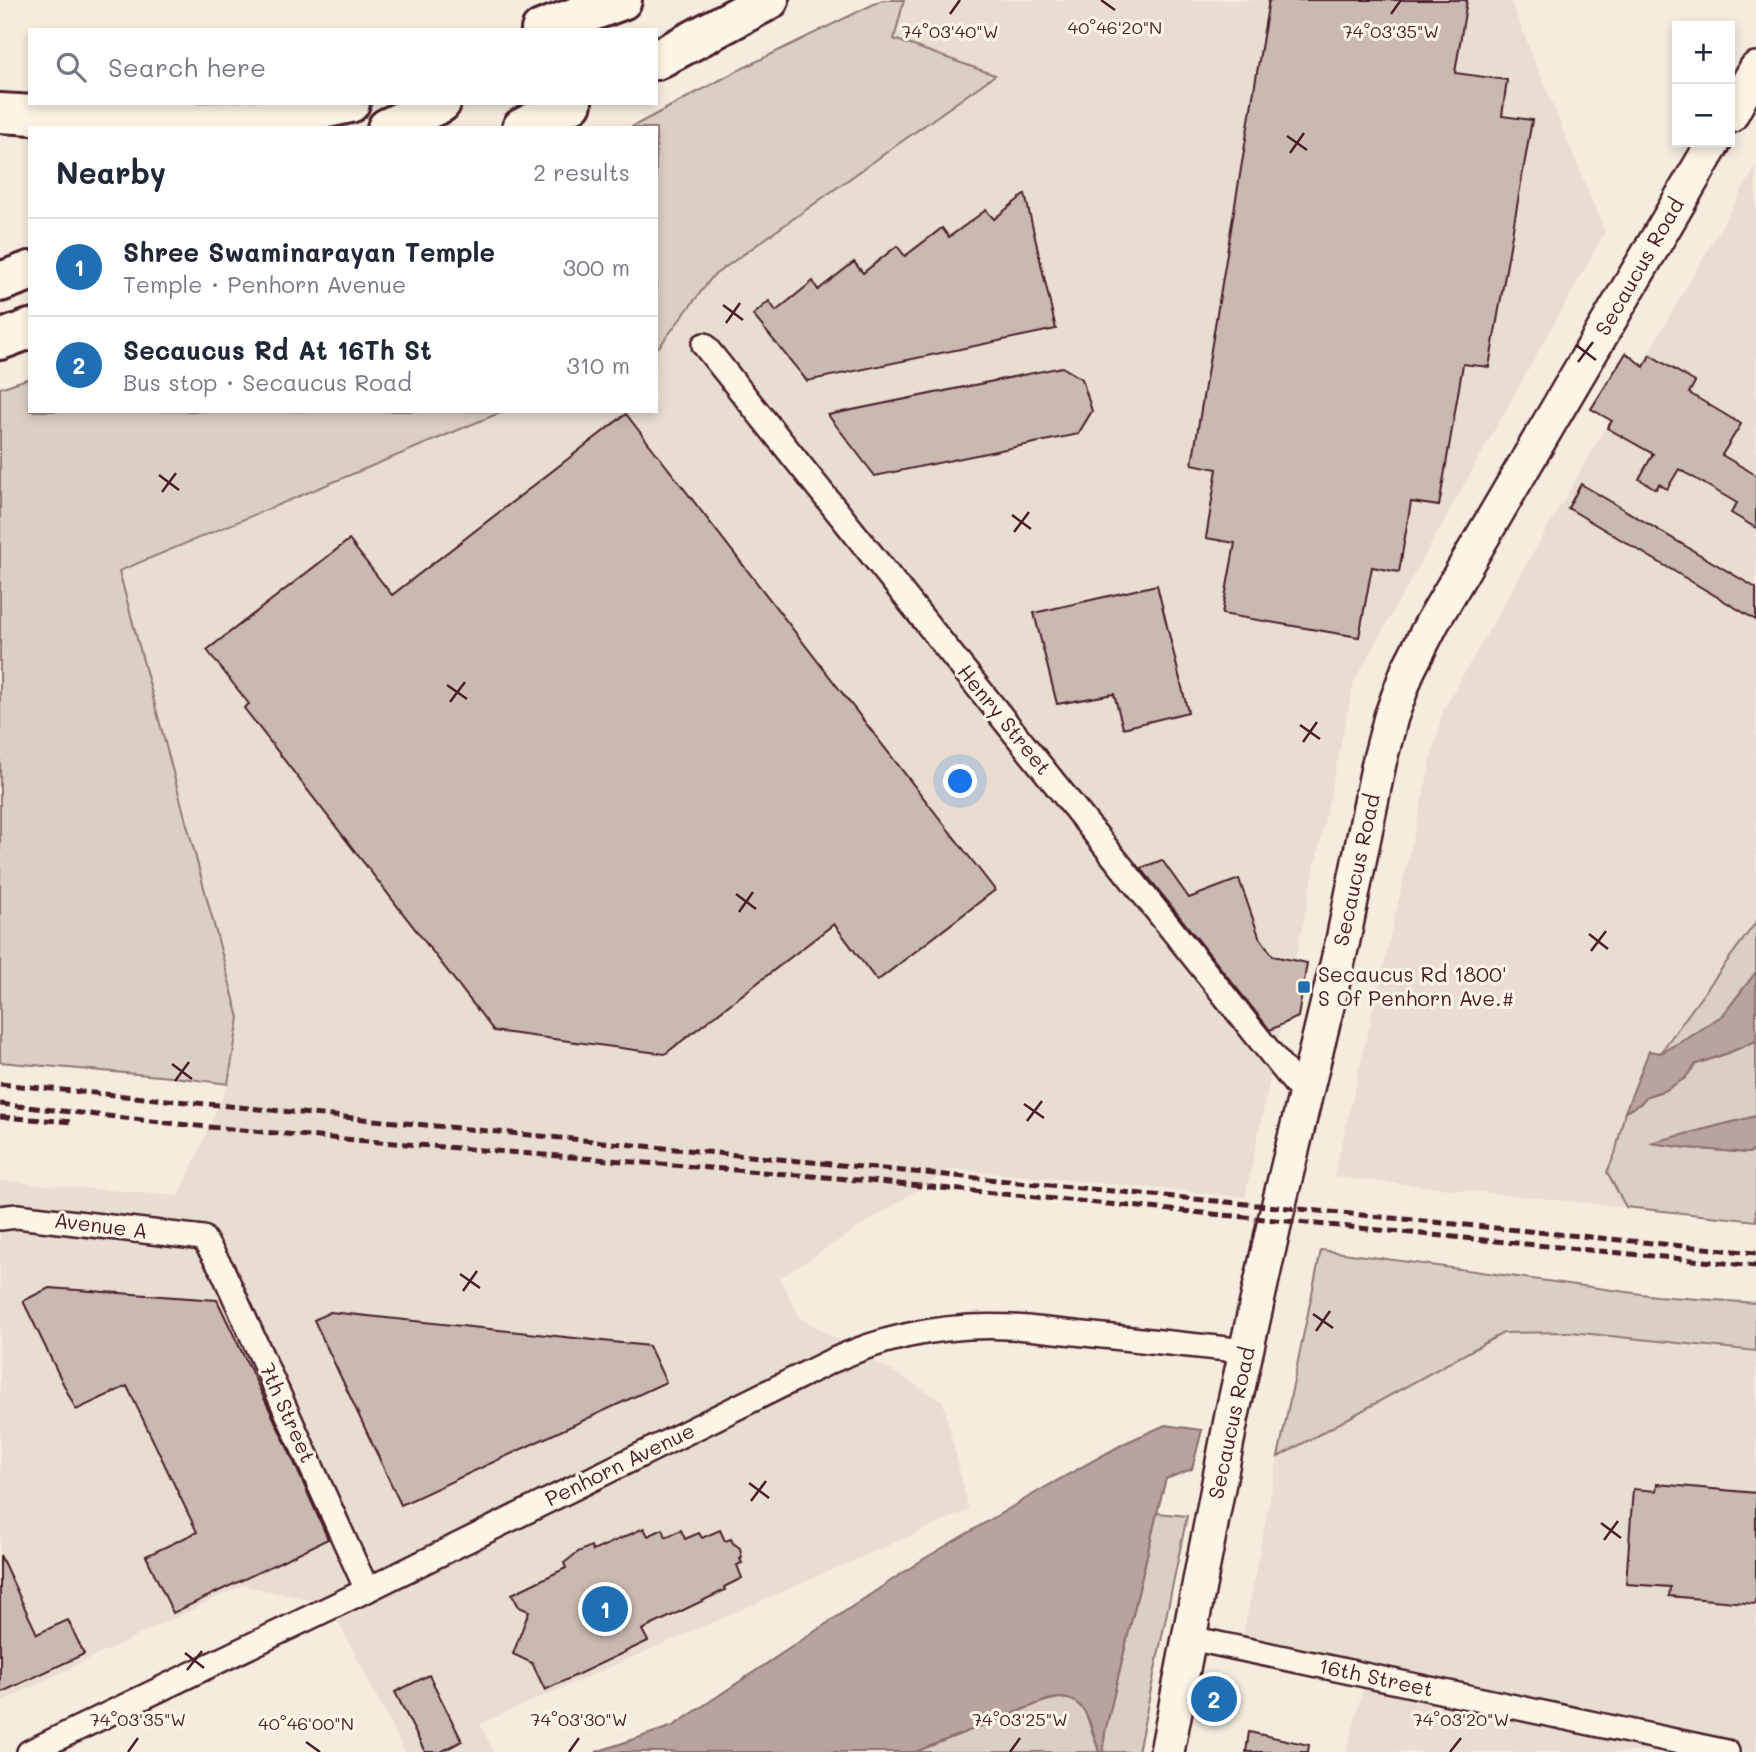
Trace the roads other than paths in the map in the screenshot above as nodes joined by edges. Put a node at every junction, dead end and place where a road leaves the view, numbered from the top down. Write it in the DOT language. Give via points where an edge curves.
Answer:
graph roads {
  1 [pos="622,0"];
  2 [pos="654,0"];
  3 [pos="769,0"];
  4 [pos="546,28"];
  5 [pos="598,28"];
  6 [pos="658,59"];
  7 [pos="1756,69"];
  8 [pos="340,105"];
  9 [pos="437,105"];
  10 [pos="568,105"];
  11 [pos="1735,107"];
  12 [pos="0,113"];
  13 [pos="391,126"];
  14 [pos="526,126"];
  15 [pos="1711,147"];
  16 [pos="28,272"];
  17 [pos="0,282"];
  18 [pos="28,330"];
  19 [pos="0,340"];
  20 [pos="704,345"];
  21 [pos="1305,1096"];
  22 [pos="0,1218"];
  23 [pos="203,1238"];
  24 [pos="1246,1351"];
  25 [pos="367,1590"];
  26 [pos="1190,1638"];
  27 [pos="29,1752"];
  28 [pos="1167,1752"];
  29 [pos="1727,1752"];
  1 -- 4 [label="highway"];
  2 -- 5 [label="highway"];
  3 -- 6 [label="highway"];
  7 -- 11 [label="main road"];
  8 -- 12 [label="highway" via="225,121"];
  9 -- 13 [label="highway"];
  10 -- 14 [label="highway"];
  15 -- 21 [label="main road, Secaucus Road" via="1408,670 1379,763"];
  16 -- 17 [label="highway"];
  18 -- 19 [label="highway"];
  20 -- 21 [label="street, Henry Street"];
  21 -- 24 [label="main road, Secaucus Road"];
  22 -- 23 [label="street, Avenue A" via="17,1216"];
  23 -- 25 [label="street, 7th Street" via="222,1269"];
  24 -- 25 [label="street, Penhorn Avenue" via="1010,1326 941,1328 891,1339 842,1356"];
  24 -- 26 [label="main road, Secaucus Road"];
  25 -- 27 [label="street, Penhorn Avenue"];
  26 -- 28 [label="main road, Secaucus Road"];
  26 -- 29 [label="street, 16th Street"];
}
